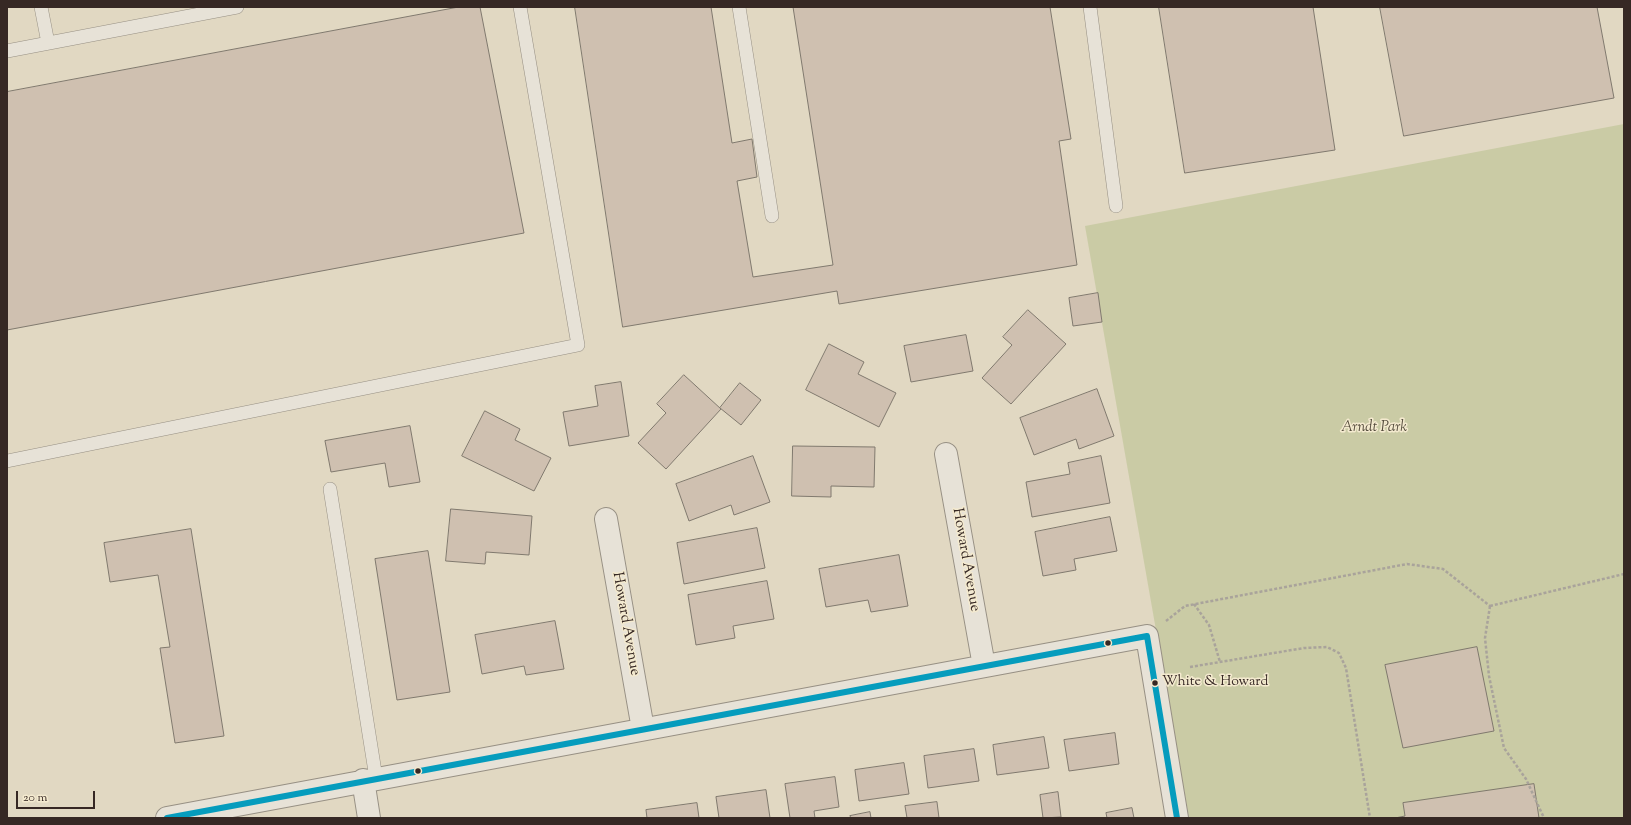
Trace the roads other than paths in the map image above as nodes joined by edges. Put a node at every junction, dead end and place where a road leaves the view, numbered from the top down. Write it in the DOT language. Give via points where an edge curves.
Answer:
graph roads {
  1 [pos="41,7"];
  2 [pos="237,7"];
  3 [pos="520,7"];
  4 [pos="739,7"];
  5 [pos="1090,7"];
  6 [pos="48,44"];
  7 [pos="7,51"];
  8 [pos="1116,206"];
  9 [pos="772,216"];
  10 [pos="946,454"];
  11 [pos="7,461"];
  12 [pos="330,489"];
  13 [pos="606,519"];
  14 [pos="984,666"];
  15 [pos="643,729"];
  16 [pos="370,779"];
  17 [pos="167,818"];
  18 [pos="369,818"];
  19 [pos="1177,818"];
  1 -- 6 [label="lane"];
  2 -- 6 [label="lane"];
  3 -- 11 [label="lane" via="578,345"];
  4 -- 9 [label="lane"];
  5 -- 8 [label="lane"];
  6 -- 7 [label="lane"];
  10 -- 14 [label="street, Howard Avenue"];
  12 -- 16 [label="lane"];
  13 -- 15 [label="street, Howard Avenue"];
  14 -- 15 [label="street"];
  14 -- 19 [label="street" via="1147,636"];
  15 -- 16 [label="street"];
  16 -- 17 [label="street"];
  16 -- 18 [label="street"];
}
